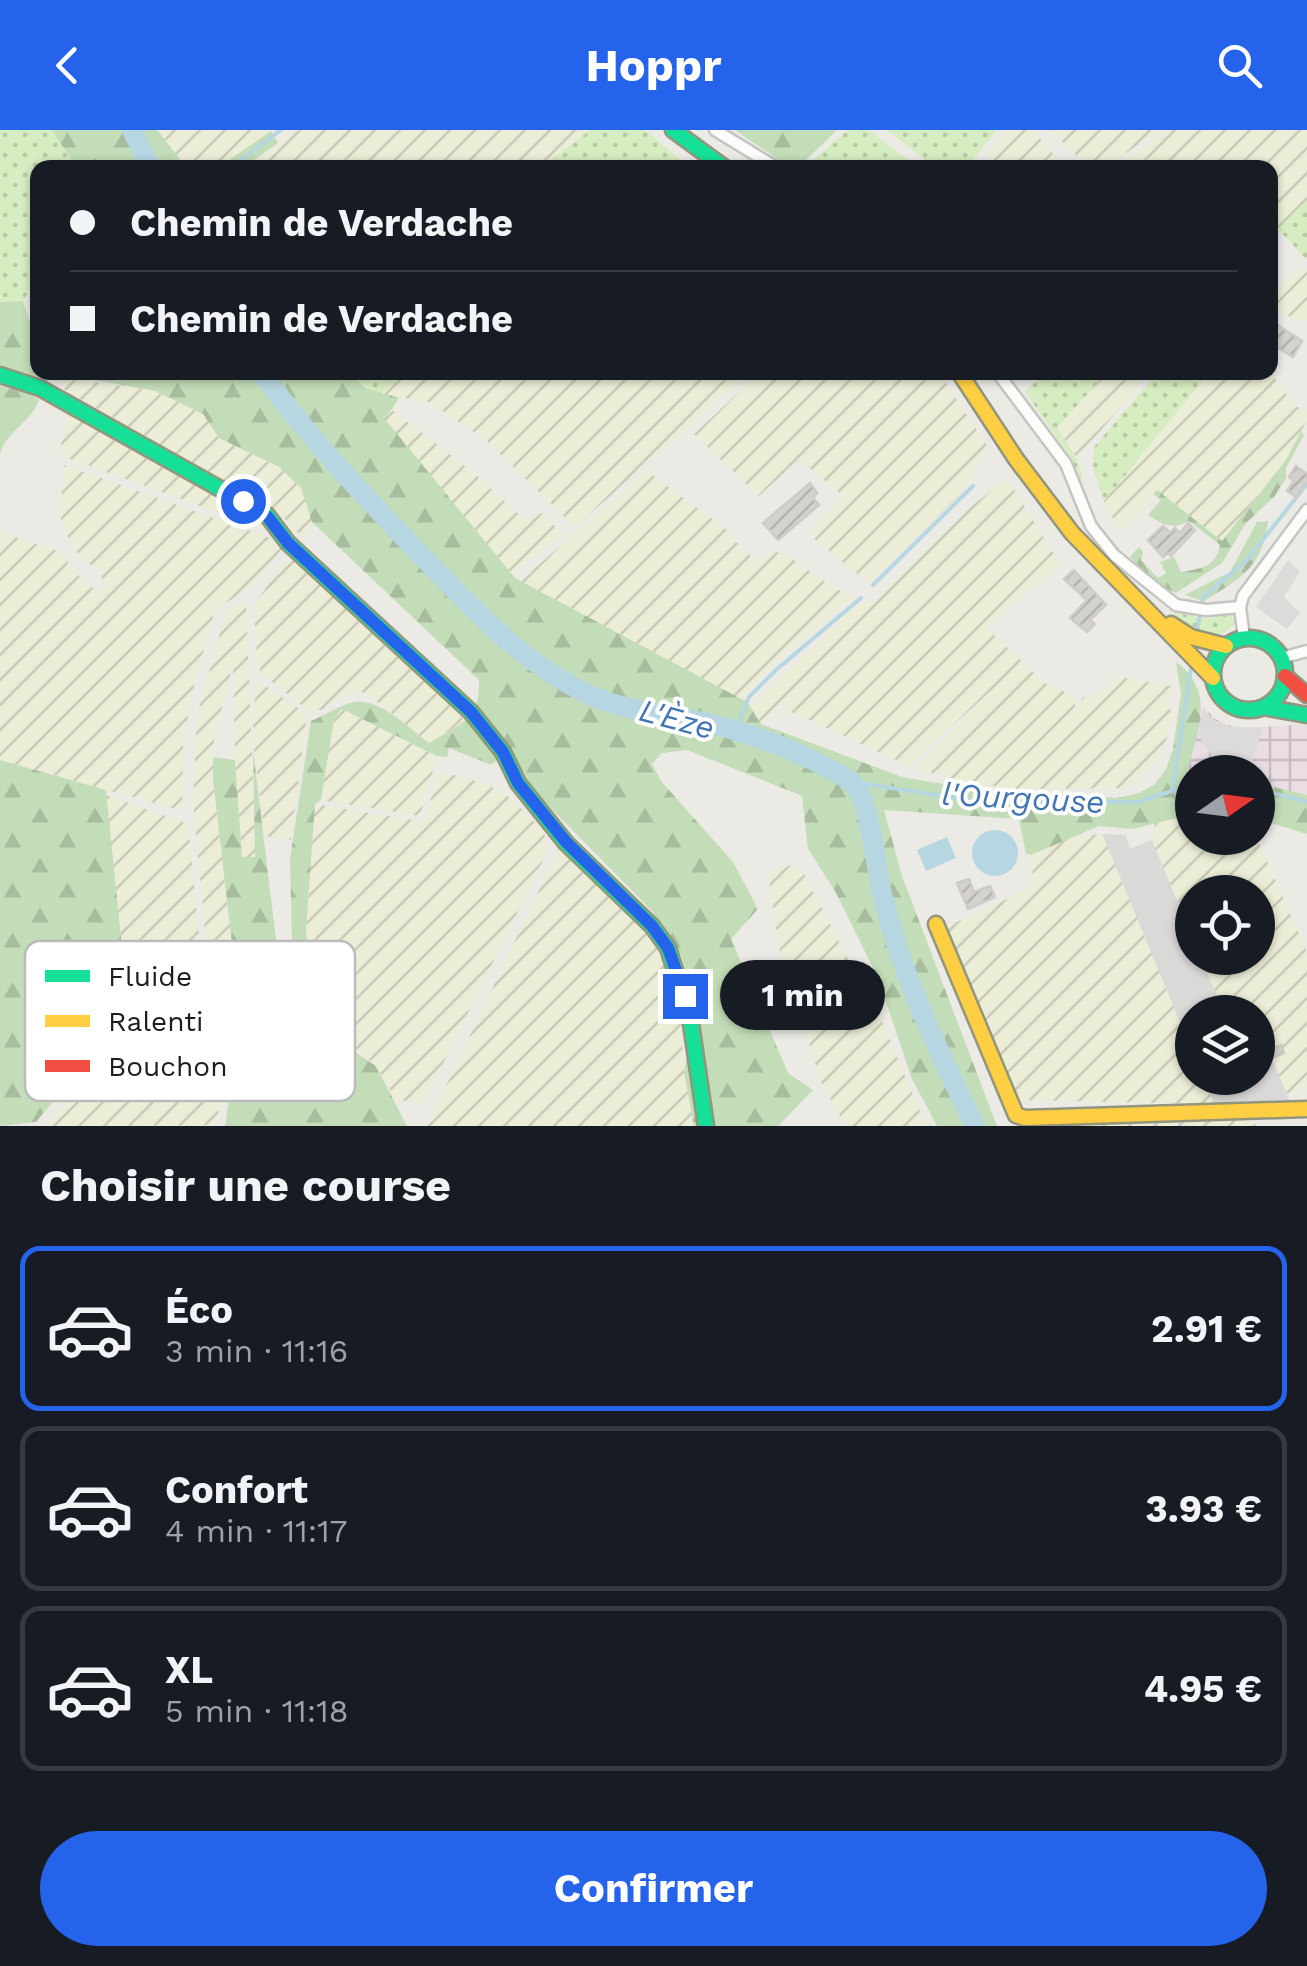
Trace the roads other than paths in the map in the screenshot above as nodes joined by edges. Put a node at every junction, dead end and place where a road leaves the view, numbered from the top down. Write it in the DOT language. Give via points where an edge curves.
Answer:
graph roads {
  1 [pos="673,130"];
  2 [pos="715,130"];
  3 [pos="714,160"];
  4 [pos="764,160"];
  5 [pos="0,376"];
  6 [pos="965,380"];
  7 [pos="1003,380"];
  8 [pos="1307,510"];
  9 [pos="1240,606"];
  10 [pos="1150,611"];
  11 [pos="1244,638"];
  12 [pos="1226,646"];
  13 [pos="1307,651"];
  14 [pos="1281,658"];
  15 [pos="1285,676"];
  16 [pos="1213,678"];
  17 [pos="1307,695"];
  18 [pos="1263,707"];
  19 [pos="1307,714"];
  20 [pos="936,924"];
  21 [pos="1307,1108"];
  22 [pos="706,1126"];
  1 -- 3 [label="street"];
  2 -- 4 [label="street"];
  5 -- 22 [label="street" via="40,388 267,516 471,712 566,842 668,948 690,1017"];
  6 -- 10 [label="street" via="1057,515"];
  7 -- 9 [label="street" via="1066,464 1091,526 1114,555 1176,605"];
  8 -- 9 [label="street"];
  9 -- 11 [label="street"];
  10 -- 12 [label="street" via="1192,637"];
  10 -- 16 [label="street"];
  11 -- 12 [label="street"];
  11 -- 14 [label="street" via="1262,640"];
  12 -- 16 [label="street"];
  13 -- 14 [label="street"];
  14 -- 15 [label="street"];
  15 -- 17 [label="street"];
  15 -- 18 [label="street"];
  16 -- 18 [label="street" via="1231,705"];
  18 -- 19 [label="street"];
  20 -- 21 [label="street" via="1016,1115"];
}
